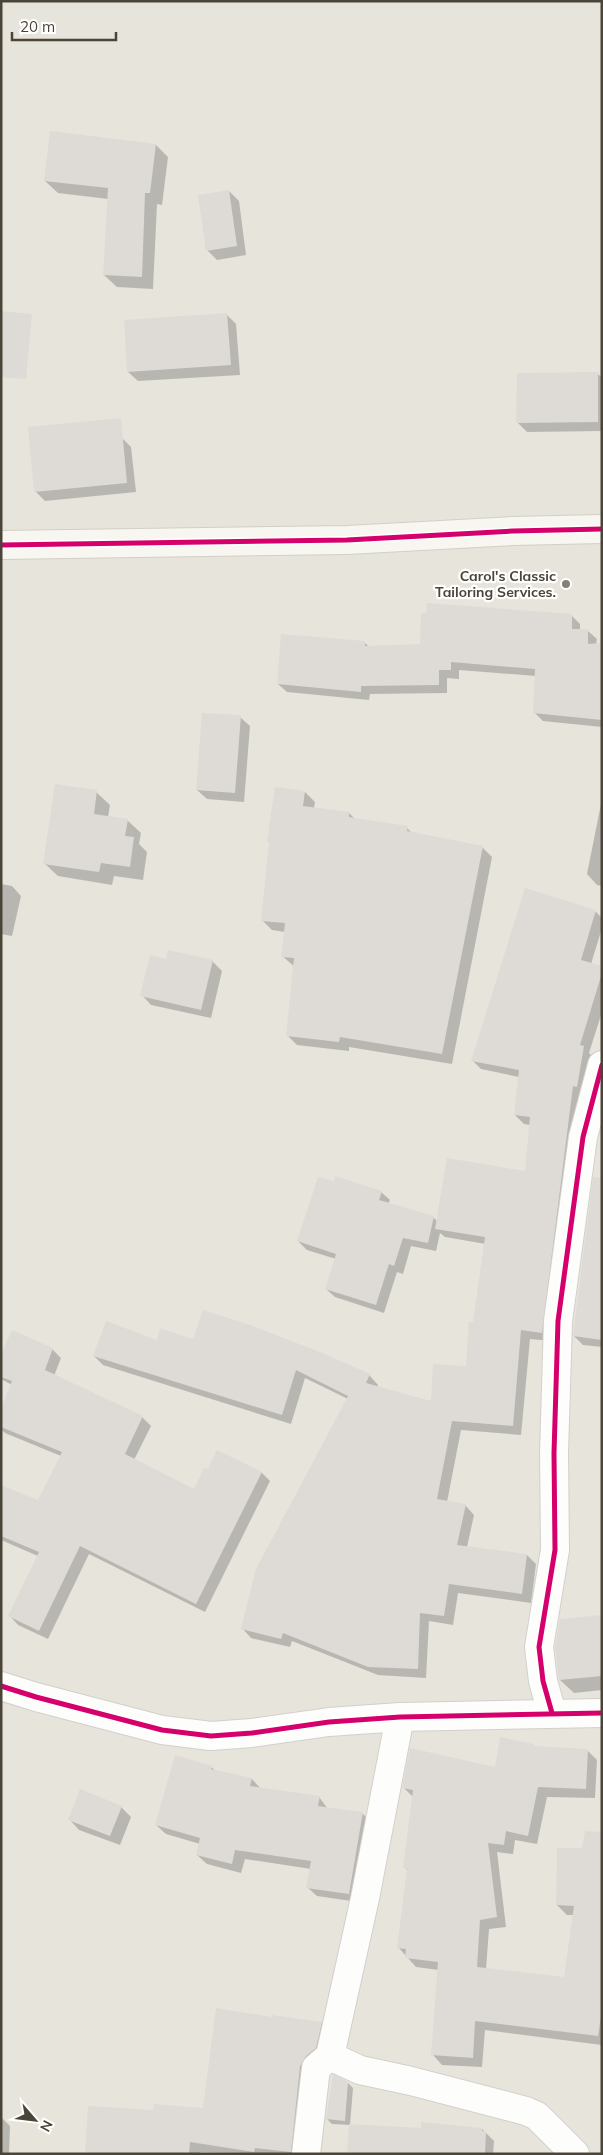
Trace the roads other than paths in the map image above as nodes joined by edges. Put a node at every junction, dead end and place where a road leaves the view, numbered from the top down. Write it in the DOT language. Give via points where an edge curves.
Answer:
graph roads {
  1 [pos="602,529"];
  2 [pos="1,545"];
  3 [pos="602,1065"];
  4 [pos="1,1686"];
  5 [pos="552,1713"];
  6 [pos="602,1713"];
  7 [pos="400,1717"];
  8 [pos="330,2056"];
  9 [pos="306,2154"];
  10 [pos="575,2154"];
  1 -- 2 [label="street" via="347,540"];
  3 -- 5 [label="street" via="583,1137 558,1321 554,1433 555,1550 540,1647 543,1681"];
  4 -- 7 [label="street" via="162,1730 212,1736"];
  5 -- 6 [label="street"];
  5 -- 7 [label="street"];
  7 -- 8 [label="street"];
  8 -- 9 [label="street" via="316,2068"];
  8 -- 10 [label="street" via="360,2070 526,2111 537,2116"];
}
